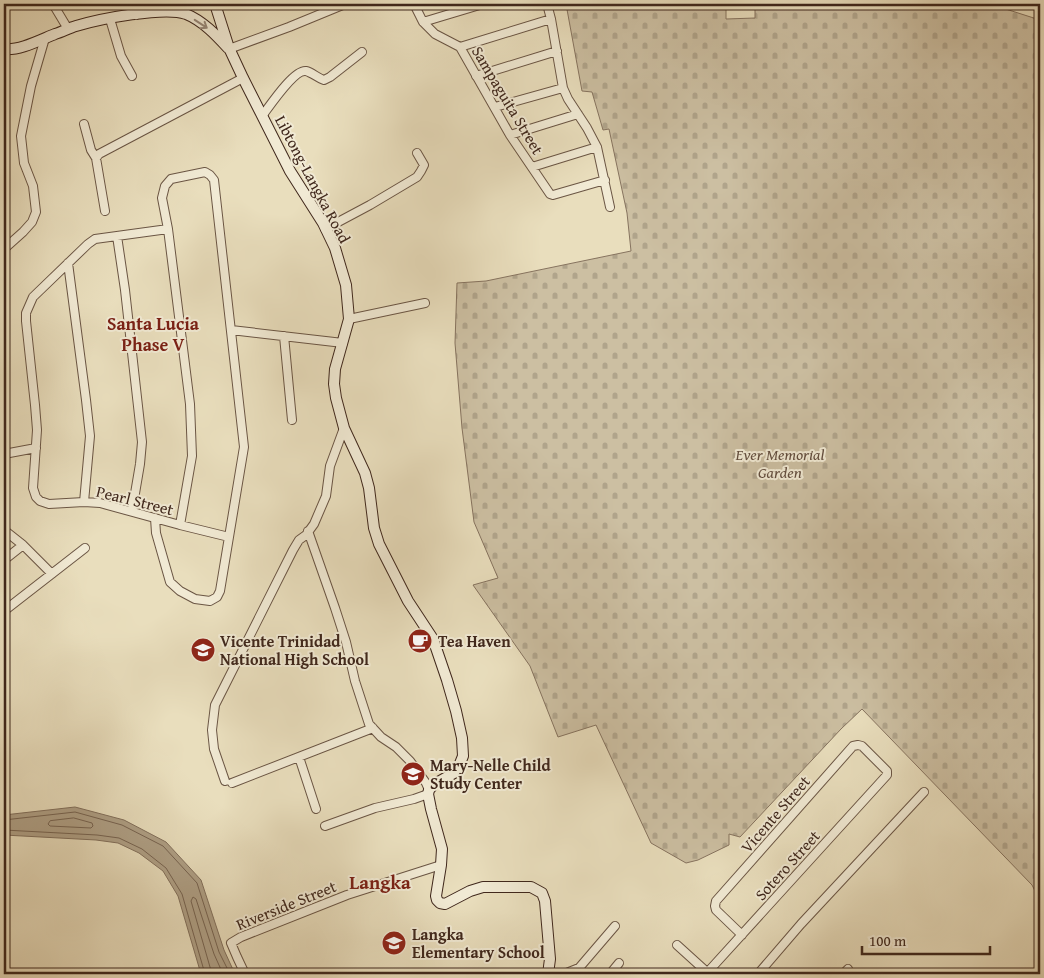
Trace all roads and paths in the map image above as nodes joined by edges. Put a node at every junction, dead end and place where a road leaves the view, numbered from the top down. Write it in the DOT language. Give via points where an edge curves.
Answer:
graph roads {
  1 [pos="53,4"];
  2 [pos="131,4"];
  3 [pos="215,4"];
  4 [pos="345,4"];
  5 [pos="414,4"];
  6 [pos="483,4"];
  7 [pos="547,4"];
  8 [pos="136,14"];
  9 [pos="110,19"];
  10 [pos="551,19"];
  11 [pos="423,22"];
  12 [pos="68,29"];
  13 [pos="45,38"];
  14 [pos="460,47"];
  15 [pos="4,49"];
  16 [pos="229,49"];
  17 [pos="557,51"];
  18 [pos="362,52"];
  19 [pos="132,76"];
  20 [pos="476,76"];
  21 [pos="243,78"];
  22 [pos="563,88"];
  23 [pos="495,107"];
  24 [pos="578,114"];
  25 [pos="262,116"];
  26 [pos="84,124"];
  27 [pos="510,135"];
  28 [pos="597,147"];
  29 [pos="417,153"];
  30 [pos="96,158"];
  31 [pos="532,167"];
  32 [pos="605,180"];
  33 [pos="610,207"];
  34 [pos="105,211"];
  35 [pos="325,228"];
  36 [pos="168,229"];
  37 [pos="117,236"];
  38 [pos="4,249"];
  39 [pos="68,263"];
  40 [pos="425,303"];
  41 [pos="349,319"];
  42 [pos="231,330"];
  43 [pos="284,336"];
  44 [pos="343,343"];
  45 [pos="292,420"];
  46 [pos="344,428"];
  47 [pos="36,448"];
  48 [pos="4,454"];
  49 [pos="84,502"];
  50 [pos="132,511"];
  51 [pos="155,518"];
  52 [pos="180,526"];
  53 [pos="4,530"];
  54 [pos="308,531"];
  55 [pos="229,537"];
  56 [pos="23,545"];
  57 [pos="85,548"];
  58 [pos="4,560"];
  59 [pos="52,574"];
  60 [pos="4,611"];
  61 [pos="373,728"];
  62 [pos="299,757"];
  63 [pos="887,773"];
  64 [pos="429,792"];
  65 [pos="924,792"];
  66 [pos="316,809"];
  67 [pos="325,826"];
  68 [pos="441,864"];
  69 [pos="615,926"];
  70 [pos="742,935"];
  71 [pos="678,945"];
  72 [pos="620,964"];
  73 [pos="245,974"];
  74 [pos="548,974"];
  75 [pos="564,974"];
  76 [pos="610,974"];
  77 [pos="708,974"];
  78 [pos="758,974"];
  1 -- 12 [label="street"];
  2 -- 8 [label="street"];
  3 -- 16 [label="main road"];
  4 -- 16 [label="street"];
  5 -- 11 [label="street, Sampaguita Street"];
  6 -- 11 [label="street"];
  7 -- 10 [label="street"];
  8 -- 9 [label="main road"];
  8 -- 16 [label="main road, one-way" via="175,11 187,14 209,29"];
  9 -- 12 [label="main road"];
  9 -- 19 [label="street" via="121,56"];
  10 -- 14 [label="street"];
  10 -- 17 [label="street"];
  11 -- 14 [label="street, Sampaguita Street" via="435,34"];
  12 -- 13 [label="main road"];
  13 -- 15 [label="main road" via="26,46"];
  13 -- 38 [label="street" via="21,136 36,212 32,222"];
  14 -- 20 [label="street, Sampaguita Street"];
  16 -- 21 [label="main road, Libtong-Langka Road"];
  17 -- 20 [label="street"];
  17 -- 22 [label="street"];
  18 -- 25 [label="street" via="324,80 306,71 296,75"];
  20 -- 23 [label="street, Sampaguita Street"];
  21 -- 25 [label="main road, Libtong-Langka Road"];
  21 -- 30 [label="street"];
  22 -- 23 [label="street"];
  22 -- 24 [label="street"];
  23 -- 27 [label="street, Sampaguita Street"];
  24 -- 27 [label="street"];
  24 -- 28 [label="street"];
  25 -- 35 [label="main road, Libtong-Langka Road" via="290,172"];
  26 -- 30 [label="street"];
  27 -- 31 [label="street, Sampaguita Street"];
  28 -- 31 [label="street"];
  28 -- 32 [label="street"];
  29 -- 35 [label="street" via="424,165 417,177"];
  30 -- 34 [label="street"];
  31 -- 32 [label="street, Sampaguita Street" via="553,195"];
  32 -- 33 [label="street"];
  35 -- 41 [label="main road, Libtong-Langka Road" via="336,248 346,285"];
  36 -- 37 [label="street, Pearl Street"];
  36 -- 42 [label="street" via="162,198 165,186 171,179 205,172 210,175 214,180"];
  36 -- 52 [label="street" via="190,404 192,456"];
  37 -- 39 [label="street, Pearl Street" via="95,239"];
  37 -- 50 [label="street" via="142,442"];
  39 -- 47 [label="street, Pearl Street" via="33,297 26,313"];
  39 -- 49 [label="street" via="90,436"];
  40 -- 41 [label="street"];
  41 -- 44 [label="main road, Libtong-Langka Road"];
  42 -- 43 [label="street"];
  42 -- 55 [label="street" via="244,447"];
  43 -- 44 [label="street"];
  43 -- 45 [label="street"];
  44 -- 46 [label="main road, Libtong-Langka Road" via="334,384"];
  46 -- 54 [label="street" via="330,466 326,496"];
  46 -- 64 [label="main road, Libtong-Langka Road" via="365,473 379,544 408,601 433,639 456,711 463,756 454,773 433,785"];
  47 -- 48 [label="street"];
  47 -- 49 [label="street, Pearl Street" via="33,488 36,497 49,504"];
  49 -- 50 [label="street, Pearl Street"];
  50 -- 51 [label="street, Pearl Street"];
  51 -- 52 [label="street, Pearl Street"];
  51 -- 55 [label="street" via="170,582 195,599 210,601 217,597"];
  52 -- 55 [label="street, Pearl Street"];
  53 -- 56 [label="street"];
  54 -- 61 [label="street" via="346,642 366,716"];
  54 -- 62 [label="street" via="293,550 215,705 212,730 214,748 229,782"];
  56 -- 58 [label="street"];
  56 -- 59 [label="street"];
  57 -- 59 [label="street"];
  59 -- 60 [label="street"];
  61 -- 62 [label="street"];
  61 -- 64 [label="street" via="410,761"];
  62 -- 66 [label="street"];
  63 -- 70 [label="street, Sotero Street"];
  63 -- 70 [label="street, Vicente Street" via="862,746 853,746 716,901 716,910"];
  64 -- 67 [label="street"];
  64 -- 68 [label="main road" via="442,849"];
  65 -- 78 [label="street"];
  68 -- 73 [label="street, Riverside Street" via="347,895 241,937 231,943"];
  68 -- 74 [label="main road" via="436,896 440,903 483,887 531,887 542,893 550,959"];
  69 -- 75 [label="street" via="579,968"];
  70 -- 77 [label="street, Sotero Street"];
  71 -- 77 [label="street"];
  72 -- 76 [label="street"];
}
